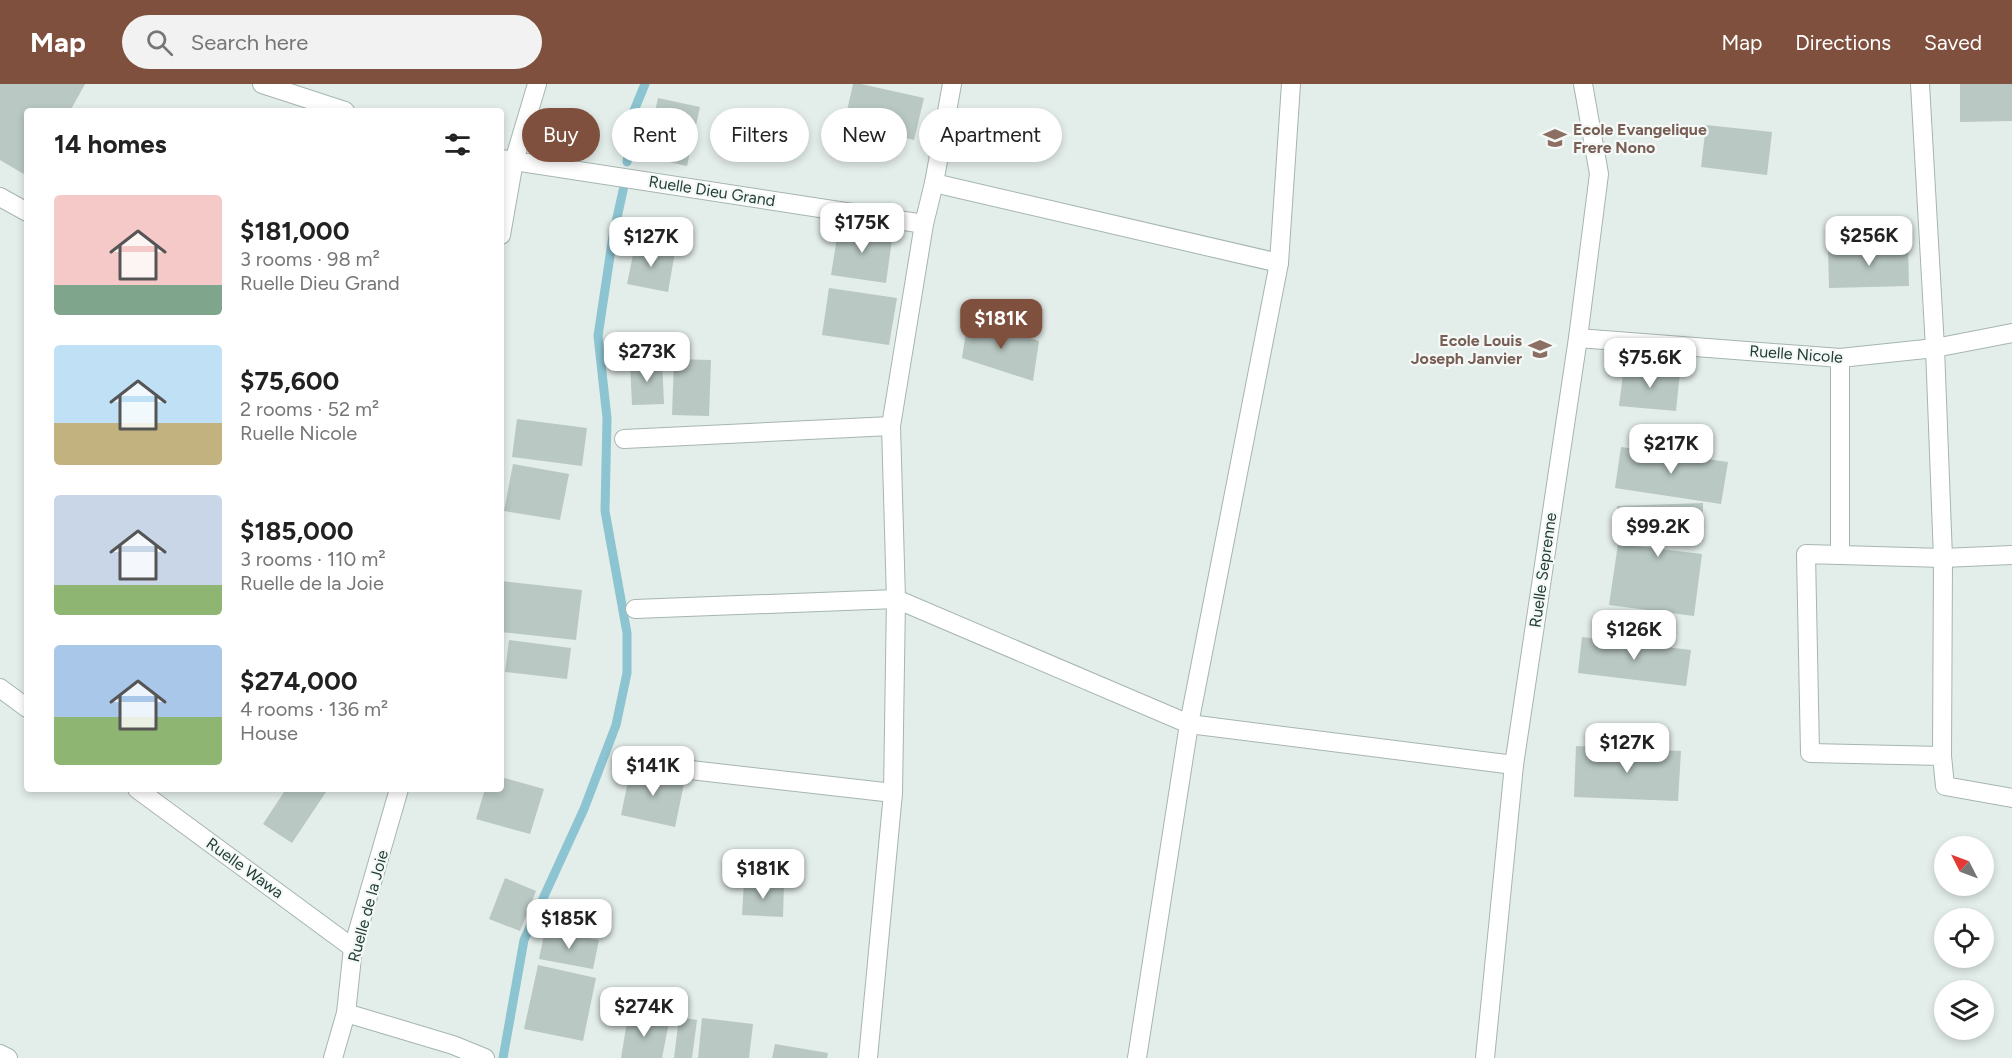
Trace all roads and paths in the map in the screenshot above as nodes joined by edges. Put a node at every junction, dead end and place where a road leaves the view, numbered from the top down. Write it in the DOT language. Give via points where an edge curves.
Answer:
graph roads {
  1 [pos="262,84"];
  2 [pos="537,84"];
  3 [pos="952,84"];
  4 [pos="1291,84"];
  5 [pos="1583,84"];
  6 [pos="1920,84"];
  7 [pos="336,108"];
  8 [pos="508,160"];
  9 [pos="934,183"];
  10 [pos="0,197"];
  11 [pos="504,203"];
  12 [pos="24,210"];
  13 [pos="924,224"];
  14 [pos="1279,263"];
  15 [pos="2012,333"];
  16 [pos="1578,338"];
  17 [pos="1935,348"];
  18 [pos="1840,358"];
  19 [pos="891,426"];
  20 [pos="624,439"];
  21 [pos="1840,555"];
  22 [pos="2012,555"];
  23 [pos="1943,558"];
  24 [pos="896,599"];
  25 [pos="635,609"];
  26 [pos="0,688"];
  27 [pos="24,706"];
  28 [pos="1189,724"];
  29 [pos="1942,756"];
  30 [pos="638,764"];
  31 [pos="1514,765"];
  32 [pos="141,792"];
  33 [pos="398,792"];
  34 [pos="893,793"];
  35 [pos="2012,798"];
  36 [pos="353,948"];
  37 [pos="346,1013"];
  38 [pos="0,1054"];
  39 [pos="8,1058"];
  40 [pos="333,1058"];
  41 [pos="485,1058"];
  42 [pos="868,1058"];
  43 [pos="1137,1058"];
  44 [pos="1485,1058"];
  1 -- 7 [label="street"];
  2 -- 8 [label="street"];
  3 -- 9 [label="street"];
  4 -- 14 [label="street"];
  5 -- 16 [label="street, Ruelle Seprenne" via="1599,174"];
  6 -- 17 [label="street"];
  8 -- 11 [label="street"];
  8 -- 13 [label="street, Ruelle Dieu Grand"];
  9 -- 13 [label="street"];
  9 -- 14 [label="street"];
  10 -- 12 [label="street"];
  13 -- 19 [label="street"];
  14 -- 28 [label="street"];
  15 -- 17 [label="street, Ruelle Nicole"];
  16 -- 18 [label="street, Ruelle Nicole"];
  16 -- 31 [label="street, Ruelle Seprenne"];
  17 -- 18 [label="street, Ruelle Nicole"];
  17 -- 23 [label="street"];
  18 -- 21 [label="street"];
  19 -- 20 [label="street"];
  19 -- 24 [label="street"];
  21 -- 23 [label="street"];
  21 -- 29 [label="street" via="1806,554 1810,753"];
  22 -- 23 [label="street"];
  23 -- 29 [label="street"];
  24 -- 25 [label="street"];
  24 -- 28 [label="street"];
  24 -- 34 [label="street"];
  26 -- 27 [label="street"];
  28 -- 31 [label="street"];
  28 -- 43 [label="street"];
  29 -- 35 [label="street" via="1945,786"];
  30 -- 34 [label="street"];
  31 -- 44 [label="street, Ruelle Seprenne"];
  32 -- 36 [label="street, Ruelle Wawa"];
  33 -- 36 [label="street, Ruelle de la Joie"];
  34 -- 42 [label="street"];
  36 -- 37 [label="street, Ruelle de la Joie"];
  37 -- 40 [label="street, Ruelle de la Joie"];
  37 -- 41 [label="street"];
  38 -- 39 [label="street"];
}
